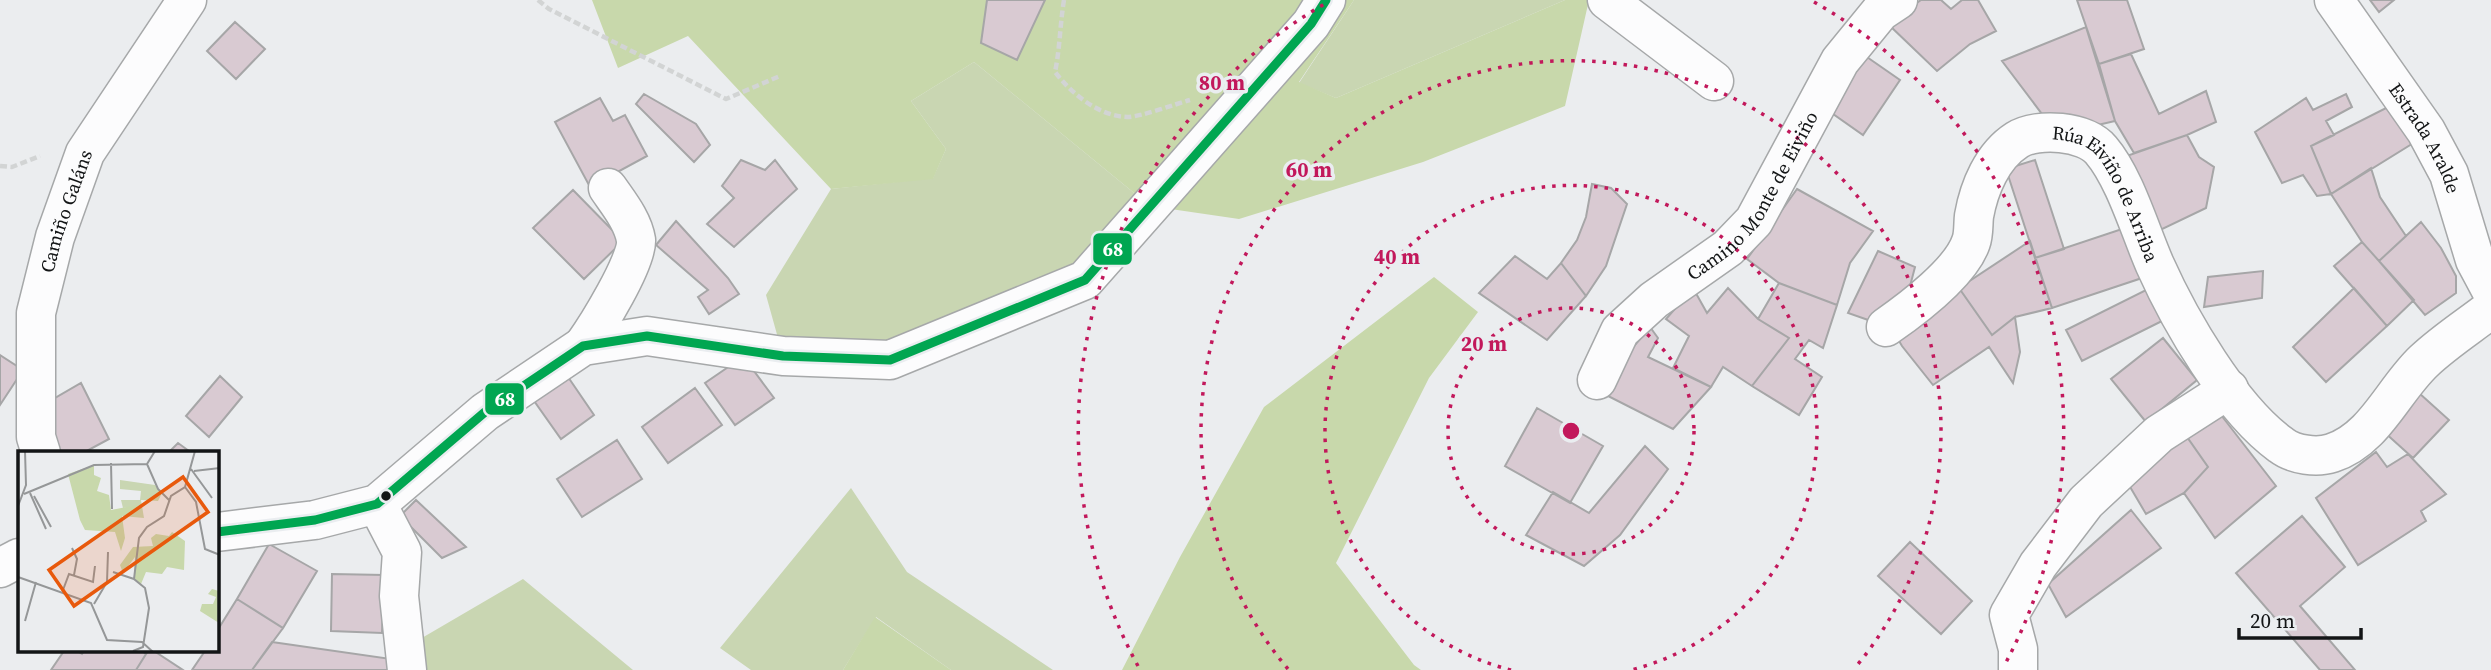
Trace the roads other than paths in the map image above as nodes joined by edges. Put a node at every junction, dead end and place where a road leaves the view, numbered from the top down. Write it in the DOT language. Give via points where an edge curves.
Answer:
graph roads {
  1 [pos="187,0"];
  2 [pos="1326,0"];
  3 [pos="1607,0"];
  4 [pos="1898,0"];
  5 [pos="2334,0"];
  6 [pos="1714,81"];
  7 [pos="608,188"];
  8 [pos="2491,290"];
  9 [pos="2491,309"];
  10 [pos="1886,327"];
  11 [pos="583,346"];
  12 [pos="1597,380"];
  13 [pos="2229,389"];
  14 [pos="40,451"];
  15 [pos="377,504"];
  16 [pos="219,532"];
  17 [pos="18,559"];
  18 [pos="0,568"];
  19 [pos="407,670"];
  20 [pos="2018,670"];
  1 -- 14 [label="street, Camiño Galáns" via="85,153 55,237 36,313 36,437"];
  2 -- 11 [label="street" via="1311,24 1085,280 890,360 783,356 647,336"];
  3 -- 6 [label="street"];
  4 -- 12 [label="street, Camino Monte de Eiviño" via="1880,12 1840,61 1754,221 1728,248 1654,300 1620,331"];
  5 -- 8 [label="street, Estrada Aralde" via="2426,131 2449,174 2476,260"];
  7 -- 11 [label="street" via="626,213 636,242 629,266"];
  9 -- 13 [label="street, Rúa Eiviño de Arriba" via="2424,361 2363,436 2332,453 2309,456 2283,447 2250,418"];
  10 -- 13 [label="street, Rúa Eiviño de Arriba" via="1920,303 1956,266 1971,242 1980,189 1999,157 2019,139 2053,132 2076,134 2099,148 2113,167 2163,280 2200,349"];
  11 -- 15 [label="street" via="485,412"];
  13 -- 20 [label="street" via="2159,434 2086,502 2038,565 2009,615"];
  15 -- 16 [label="street" via="315,520"];
  15 -- 19 [label="street" via="402,552 399,596"];
  17 -- 18 [label="street"];
}
